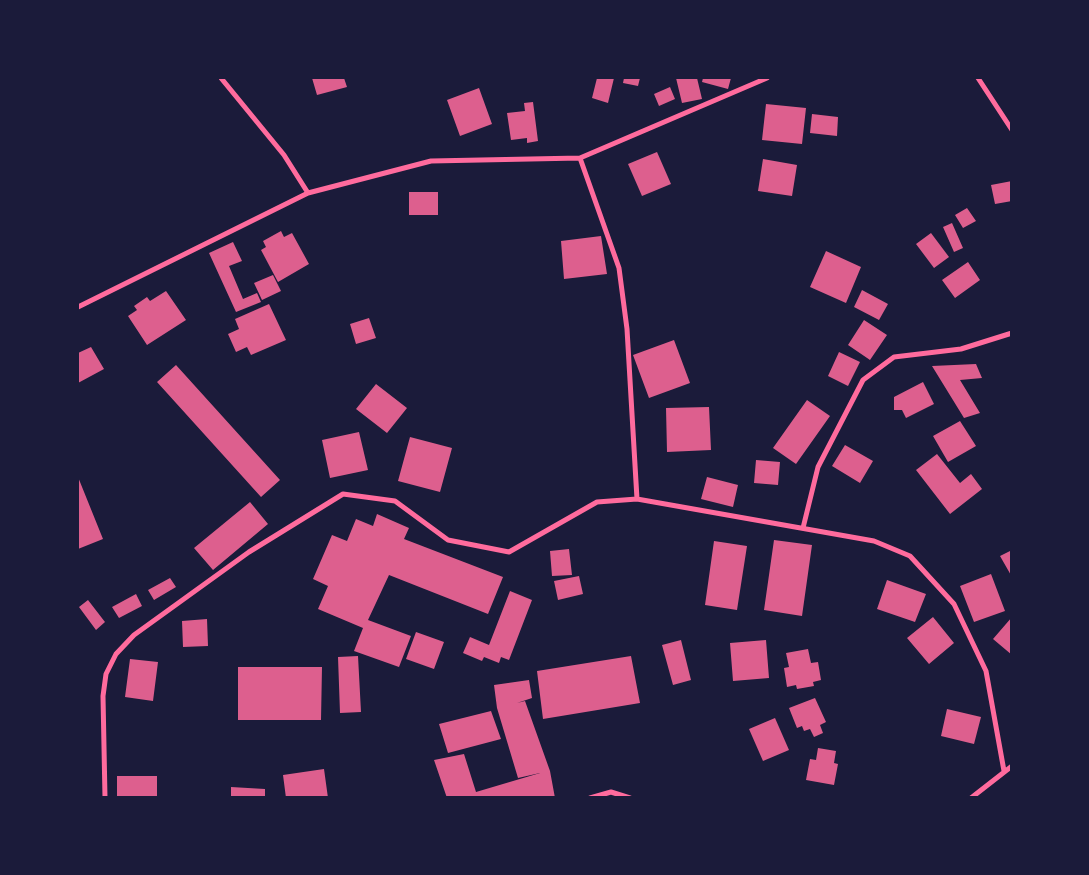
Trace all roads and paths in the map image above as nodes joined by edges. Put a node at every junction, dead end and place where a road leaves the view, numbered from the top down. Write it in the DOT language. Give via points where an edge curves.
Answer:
graph roads {
  1 [pos="221,78"];
  2 [pos="767,78"];
  3 [pos="978,78"];
  4 [pos="1011,129"];
  5 [pos="580,158"];
  6 [pos="308,193"];
  7 [pos="78,307"];
  8 [pos="1012,333"];
  9 [pos="637,499"];
  10 [pos="803,528"];
  11 [pos="1012,766"];
  12 [pos="1004,771"];
  13 [pos="105,798"];
  14 [pos="590,798"];
  15 [pos="630,798"];
  16 [pos="971,798"];
  1 -- 6 [label="street" via="284,155"];
  2 -- 5 [label="street"];
  3 -- 4 [label="street"];
  5 -- 6 [label="street" via="431,161"];
  5 -- 9 [label="street" via="619,268 627,329"];
  6 -- 7 [label="street"];
  8 -- 10 [label="street" via="961,349 894,357 863,380 818,467"];
  9 -- 10 [label="street"];
  9 -- 13 [label="street" via="597,502 509,552 448,540 395,501 343,494 249,552 134,635 116,654 106,674 103,696"];
  10 -- 12 [label="street" via="874,541 910,556 954,604 986,671"];
  11 -- 12 [label="street"];
  12 -- 16 [label="street"];
  14 -- 15 [label="street" via="611,792"];
}
